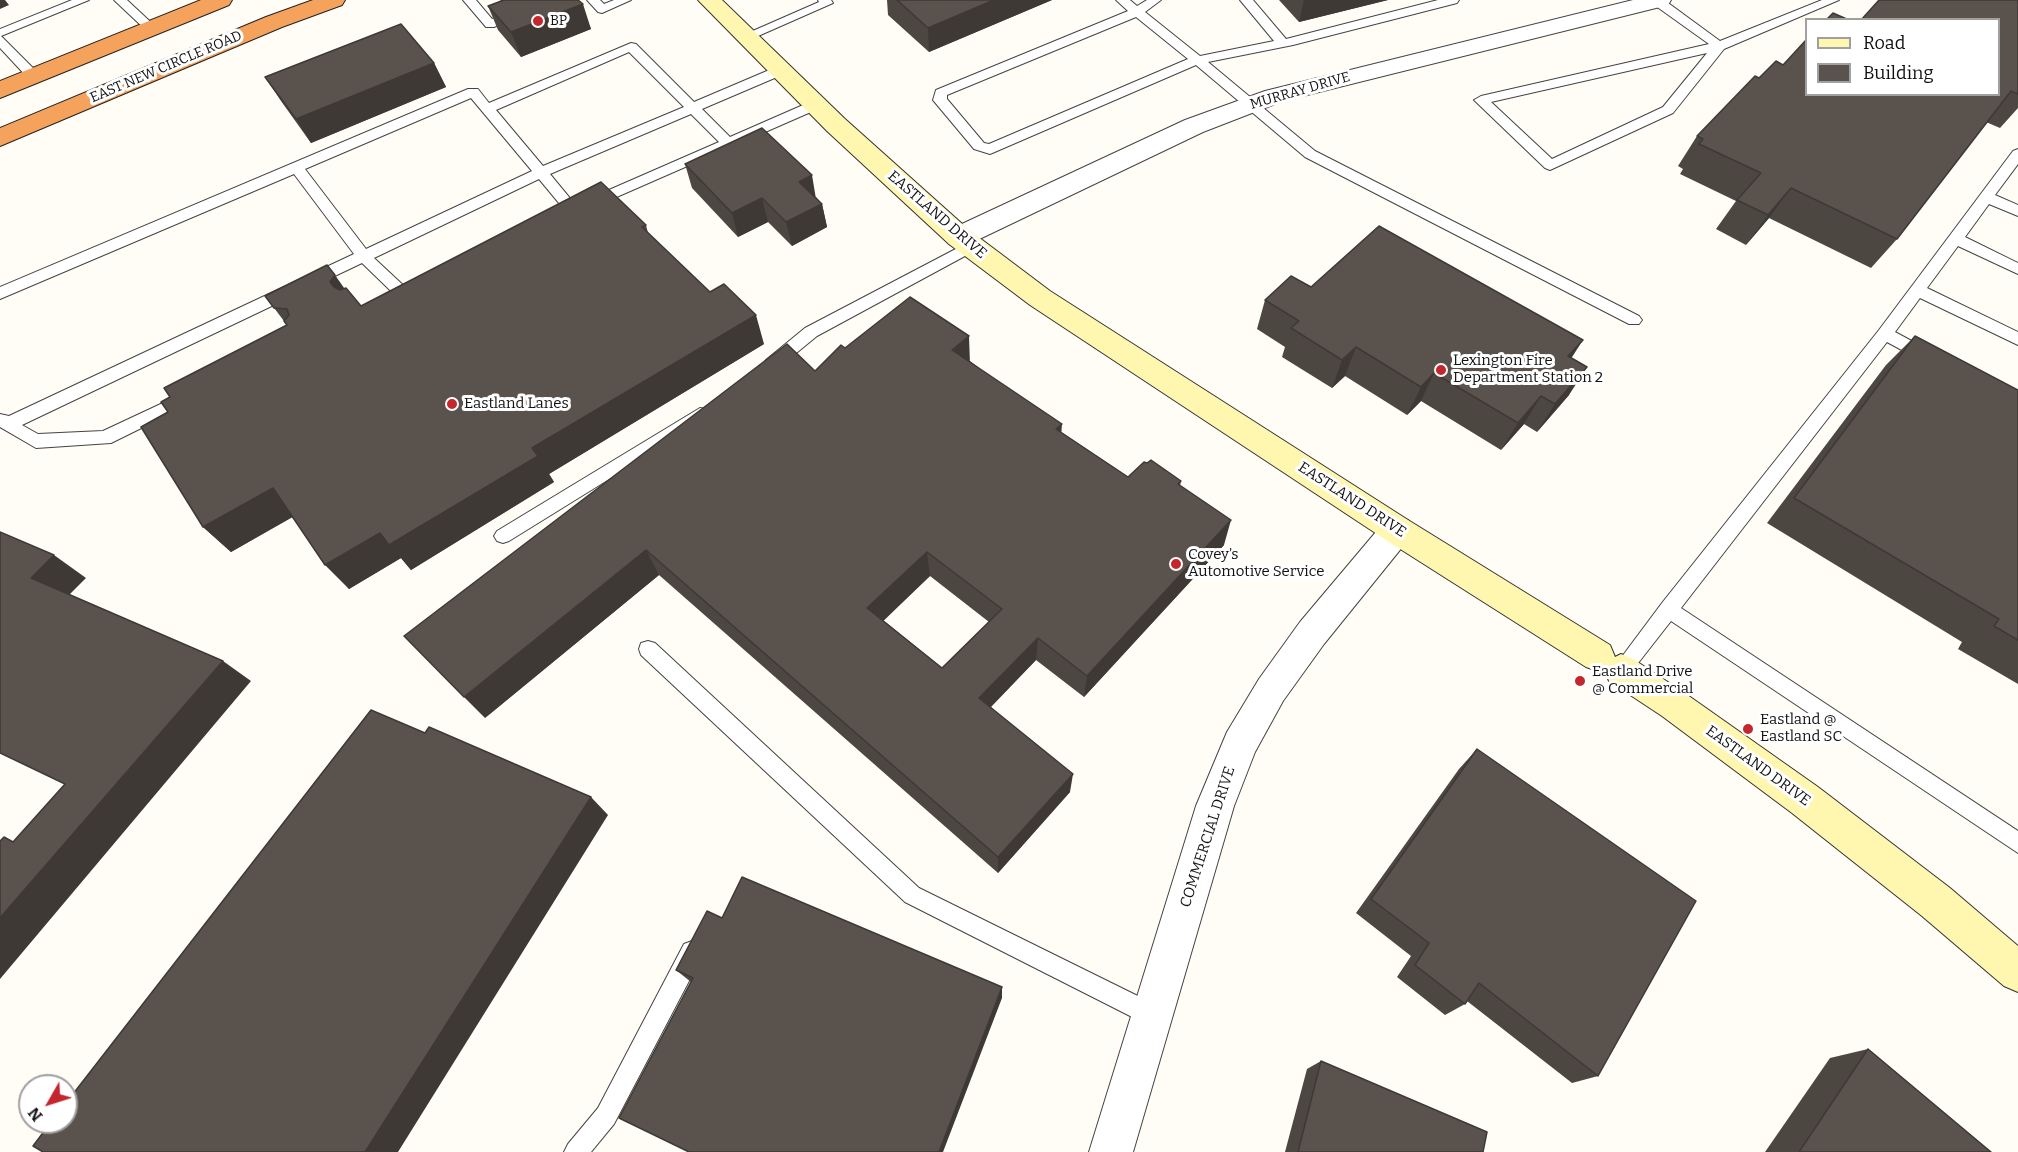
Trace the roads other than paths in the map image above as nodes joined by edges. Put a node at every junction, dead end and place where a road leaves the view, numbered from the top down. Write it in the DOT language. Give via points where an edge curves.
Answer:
graph roads {
  1 [pos="83,0"];
  2 [pos="120,0"];
  3 [pos="221,0"];
  4 [pos="334,0"];
  5 [pos="488,0"];
  6 [pos="593,0"];
  7 [pos="625,0"];
  8 [pos="709,0"];
  9 [pos="1122,0"];
  10 [pos="1155,0"];
  11 [pos="1246,0"];
  12 [pos="1453,0"];
  13 [pos="1658,0"];
  14 [pos="1833,0"];
  15 [pos="829,1"];
  16 [pos="471,3"];
  17 [pos="1137,12"];
  18 [pos="513,15"];
  19 [pos="151,28"];
  20 [pos="0,33"];
  21 [pos="746,37"];
  22 [pos="0,40"];
  23 [pos="1282,43"];
  24 [pos="1719,46"];
  25 [pos="1197,60"];
  26 [pos="779,71"];
  27 [pos="33,75"];
  28 [pos="0,90"];
  29 [pos="1252,104"];
  30 [pos="815,105"];
  31 [pos="693,108"];
  32 [pos="486,110"];
  33 [pos="0,138"];
  34 [pos="728,143"];
  35 [pos="2018,154"];
  36 [pos="296,167"];
  37 [pos="540,173"];
  38 [pos="1987,197"];
  39 [pos="2018,212"];
  40 [pos="1956,239"];
  41 [pos="965,242"];
  42 [pos="364,257"];
  43 [pos="2018,269"];
  44 [pos="399,290"];
  45 [pos="1918,290"];
  46 [pos="0,293"];
  47 [pos="1634,320"];
  48 [pos="1885,334"];
  49 [pos="2018,339"];
  50 [pos="1947,367"];
  51 [pos="757,376"];
  52 [pos="198,393"];
  53 [pos="709,408"];
  54 [pos="4,422"];
  55 [pos="1397,530"];
  56 [pos="503,536"];
  57 [pos="1668,609"];
  58 [pos="648,649"];
  59 [pos="1609,663"];
  60 [pos="2018,843"];
  61 [pos="694,946"];
  62 [pos="2018,972"];
  63 [pos="1152,1015"];
  64 [pos="576,1152"];
  65 [pos="1111,1152"];
  1 -- 20 [label="lane"];
  2 -- 19 [label="lane"];
  3 -- 19 [label="highway"];
  4 -- 33 [label="highway, EAST NEW CIRCLE ROAD"];
  5 -- 16 [label="lane"];
  6 -- 7 [label="lane" via="602,9"];
  8 -- 21 [label="street, EASTLAND DRIVE"];
  9 -- 17 [label="lane"];
  10 -- 17 [label="lane"];
  11 -- 23 [label="lane"];
  12 -- 23 [label="lane"];
  13 -- 24 [label="lane"];
  13 -- 29 [label="street, MURRAY DRIVE"];
  14 -- 24 [label="lane"];
  15 -- 21 [label="lane"];
  16 -- 18 [label="lane" via="490,24"];
  17 -- 25 [label="lane"];
  17 -- 25 [label="lane" via="941,93 940,100 979,146 990,150"];
  19 -- 27 [label="highway"];
  21 -- 26 [label="street, EASTLAND DRIVE"];
  22 -- 27 [label="lane"];
  23 -- 25 [label="lane"];
  24 -- 24 [label="lane" via="1583,77 1481,100 1550,165 1668,110"];
  25 -- 29 [label="lane"];
  26 -- 30 [label="street, EASTLAND DRIVE"];
  26 -- 31 [label="lane"];
  27 -- 28 [label="highway"];
  29 -- 41 [label="street, MURRAY DRIVE" via="1194,126"];
  29 -- 47 [label="lane" via="1310,154"];
  30 -- 34 [label="lane"];
  30 -- 41 [label="street, EASTLAND DRIVE"];
  31 -- 32 [label="lane" via="631,47"];
  31 -- 34 [label="lane"];
  31 -- 37 [label="lane"];
  32 -- 36 [label="lane" via="473,92"];
  32 -- 37 [label="lane"];
  34 -- 37 [label="lane" via="567,214"];
  35 -- 38 [label="lane"];
  36 -- 42 [label="lane"];
  36 -- 46 [label="lane"];
  37 -- 42 [label="lane"];
  38 -- 39 [label="lane"];
  38 -- 40 [label="lane"];
  40 -- 43 [label="lane"];
  40 -- 45 [label="lane"];
  41 -- 51 [label="lane" via="811,332"];
  41 -- 55 [label="street, EASTLAND DRIVE" via="1040,298"];
  42 -- 44 [label="lane"];
  42 -- 54 [label="lane"];
  45 -- 48 [label="lane"];
  45 -- 49 [label="lane"];
  48 -- 50 [label="lane"];
  48 -- 57 [label="lane"];
  52 -- 54 [label="lane" via="105,438 36,441"];
  53 -- 56 [label="lane"];
  55 -- 59 [label="street, EASTLAND DRIVE"];
  55 -- 63 [label="street, COMMERCIAL DRIVE" via="1312,633 1240,744 1215,806"];
  57 -- 59 [label="lane"];
  57 -- 60 [label="lane"];
  58 -- 63 [label="lane" via="912,895"];
  59 -- 62 [label="street, EASTLAND DRIVE" via="1684,711 1805,800"];
  61 -- 64 [label="lane" via="606,1116"];
  63 -- 65 [label="street, COMMERCIAL DRIVE"];
}
